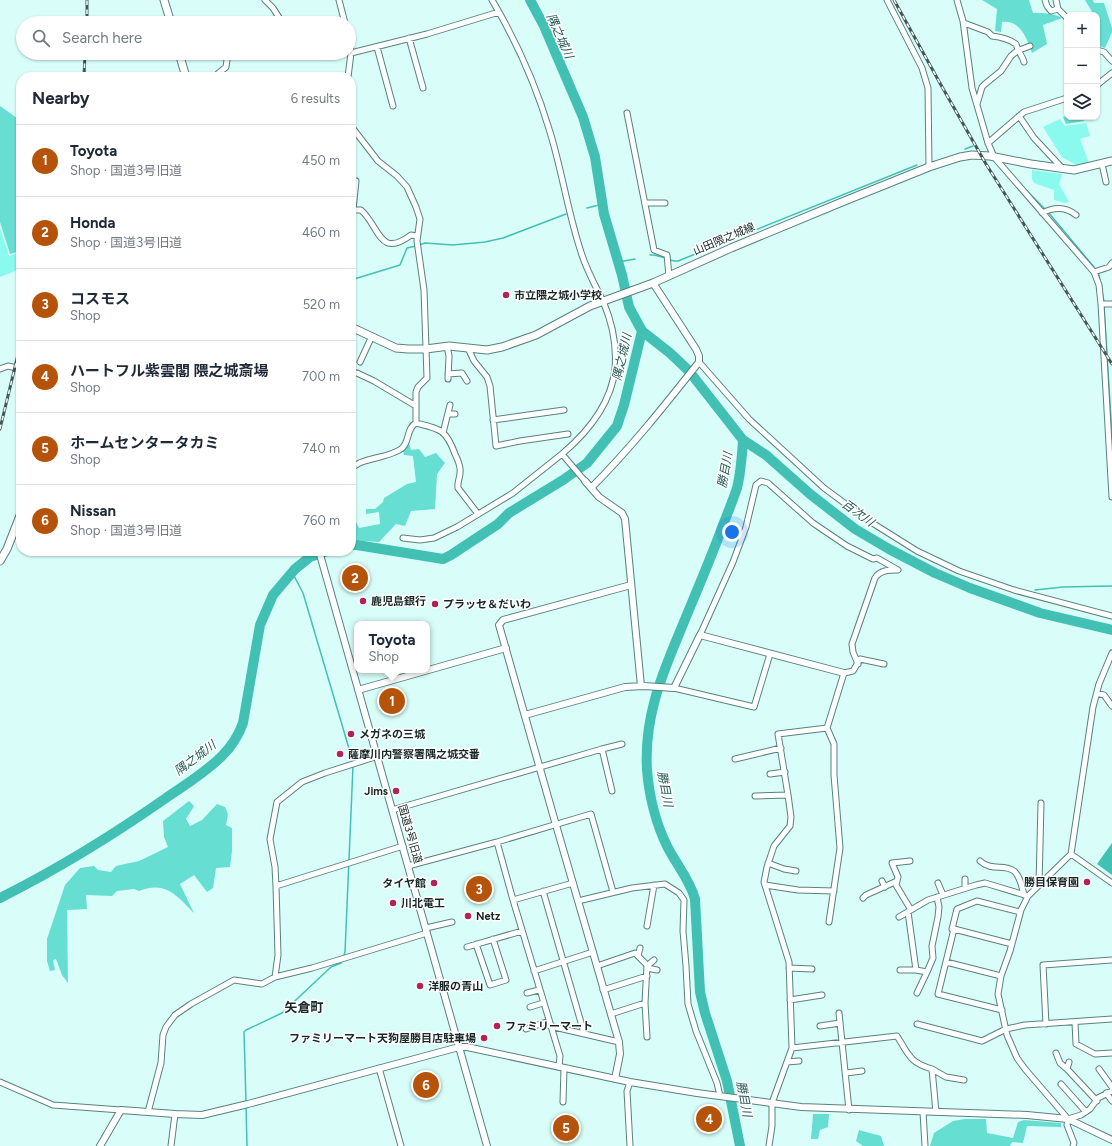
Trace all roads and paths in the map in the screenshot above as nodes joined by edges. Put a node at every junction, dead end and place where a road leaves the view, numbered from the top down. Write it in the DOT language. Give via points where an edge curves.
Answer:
graph roads {
  1 [pos="164,0"];
  2 [pos="265,0"];
  3 [pos="339,0"];
  4 [pos="492,0"];
  5 [pos="887,0"];
  6 [pos="957,0"];
  7 [pos="1045,0"];
  8 [pos="1056,0"];
  9 [pos="1058,9"];
  10 [pos="499,12"];
  11 [pos="1064,15"];
  12 [pos="169,16"];
  13 [pos="278,16"];
  14 [pos="343,16"];
  15 [pos="964,24"];
  16 [pos="409,38"];
  17 [pos="1030,46"];
  18 [pos="377,47"];
  19 [pos="1017,51"];
  20 [pos="1100,51"];
  21 [pos="356,52"];
  22 [pos="181,60"];
  23 [pos="227,60"];
  24 [pos="350,60"];
  25 [pos="1112,61"];
  26 [pos="1024,62"];
  27 [pos="185,72"];
  28 [pos="220,72"];
  29 [pos="349,72"];
  30 [pos="1112,73"];
  31 [pos="1098,84"];
  32 [pos="423,88"];
  33 [pos="1064,99"];
  34 [pos="977,104"];
  35 [pos="393,106"];
  36 [pos="627,113"];
  37 [pos="1019,116"];
  38 [pos="356,132"];
  39 [pos="988,143"];
  40 [pos="994,157"];
  41 [pos="1112,161"];
  42 [pos="1102,164"];
  43 [pos="929,167"];
  44 [pos="1063,169"];
  45 [pos="1106,182"];
  46 [pos="645,203"];
  47 [pos="665,203"];
  48 [pos="356,210"];
  49 [pos="1045,211"];
  50 [pos="1076,215"];
  51 [pos="417,242"];
  52 [pos="1112,263"];
  53 [pos="1094,272"];
  54 [pos="669,276"];
  55 [pos="650,284"];
  56 [pos="604,301"];
  57 [pos="1103,304"];
  58 [pos="1112,304"];
  59 [pos="356,329"];
  60 [pos="372,336"];
  61 [pos="447,346"];
  62 [pos="468,348"];
  63 [pos="426,349"];
  64 [pos="360,362"];
  65 [pos="698,363"];
  66 [pos="16,368"];
  67 [pos="0,369"];
  68 [pos="356,374"];
  69 [pos="467,381"];
  70 [pos="1110,396"];
  71 [pos="416,406"];
  72 [pos="450,406"];
  73 [pos="564,410"];
  74 [pos="448,414"];
  75 [pos="455,414"];
  76 [pos="493,420"];
  77 [pos="416,423"];
  78 [pos="443,433"];
  79 [pos="568,434"];
  80 [pos="563,455"];
  81 [pos="356,465"];
  82 [pos="585,481"];
  83 [pos="591,488"];
  84 [pos="1112,493"];
  85 [pos="1112,498"];
  86 [pos="478,514"];
  87 [pos="16,526"];
  88 [pos="403,538"];
  89 [pos="320,556"];
  90 [pos="0,562"];
  91 [pos="631,585"];
  92 [pos="1112,616"];
  93 [pos="700,635"];
  94 [pos="506,648"];
  95 [pos="1112,653"];
  96 [pos="770,654"];
  97 [pos="858,664"];
  98 [pos="884,664"];
  99 [pos="1110,667"];
  100 [pos="430,670"];
  101 [pos="418,673"];
  102 [pos="844,673"];
  103 [pos="642,686"];
  104 [pos="672,688"];
  105 [pos="358,690"];
  106 [pos="1097,693"];
  107 [pos="1112,706"];
  108 [pos="525,715"];
  109 [pos="827,728"];
  110 [pos="622,744"];
  111 [pos="781,748"];
  112 [pos="602,749"];
  113 [pos="378,756"];
  114 [pos="735,759"];
  115 [pos="540,768"];
  116 [pos="785,772"];
  117 [pos="770,774"];
  118 [pos="612,791"];
  119 [pos="788,795"];
  120 [pos="755,796"];
  121 [pos="1041,803"];
  122 [pos="392,810"];
  123 [pos="556,825"];
  124 [pos="497,842"];
  125 [pos="402,846"];
  126 [pos="1071,854"];
  127 [pos="910,860"];
  128 [pos="980,861"];
  129 [pos="768,863"];
  130 [pos="408,866"];
  131 [pos="796,871"];
  132 [pos="965,879"];
  133 [pos="882,881"];
  134 [pos="897,881"];
  135 [pos="1112,882"];
  136 [pos="573,883"];
  137 [pos="938,883"];
  138 [pos="654,885"];
  139 [pos="765,885"];
  140 [pos="1038,885"];
  141 [pos="276,886"];
  142 [pos="885,887"];
  143 [pos="965,888"];
  144 [pos="834,891"];
  145 [pos="543,892"];
  146 [pos="614,892"];
  147 [pos="943,895"];
  148 [pos="1026,895"];
  149 [pos="937,897"];
  150 [pos="863,898"];
  151 [pos="512,900"];
  152 [pos="578,901"];
  153 [pos="910,911"];
  154 [pos="1020,912"];
  155 [pos="899,917"];
  156 [pos="452,922"];
  157 [pos="829,922"];
  158 [pos="646,926"];
  159 [pos="954,929"];
  160 [pos="426,931"];
  161 [pos="522,931"];
  162 [pos="493,939"];
  163 [pos="476,944"];
  164 [pos="1012,944"];
  165 [pos="467,947"];
  166 [pos="640,948"];
  167 [pos="593,952"];
  168 [pos="638,956"];
  169 [pos="654,960"];
  170 [pos="1112,960"];
  171 [pos="563,961"];
  172 [pos="946,962"];
  173 [pos="597,966"];
  174 [pos="647,967"];
  175 [pos="789,968"];
  176 [pos="812,969"];
  177 [pos="657,970"];
  178 [pos="900,970"];
  179 [pos="916,970"];
  180 [pos="534,971"];
  181 [pos="927,972"];
  182 [pos="646,976"];
  183 [pos="1001,976"];
  184 [pos="275,977"];
  185 [pos="540,990"];
  186 [pos="603,990"];
  187 [pos="527,993"];
  188 [pos="917,993"];
  189 [pos="822,995"];
  190 [pos="790,1000"];
  191 [pos="543,1002"];
  192 [pos="645,1003"];
  193 [pos="530,1007"];
  194 [pos="1002,1010"];
  195 [pos="839,1013"];
  196 [pos="611,1014"];
  197 [pos="1112,1019"];
  198 [pos="1075,1022"];
  199 [pos="550,1023"];
  200 [pos="840,1023"];
  201 [pos="917,1024"];
  202 [pos="1046,1024"];
  203 [pos="820,1026"];
  204 [pos="526,1028"];
  205 [pos="1006,1029"];
  206 [pos="584,1033"];
  207 [pos="647,1037"];
  208 [pos="619,1042"];
  209 [pos="843,1042"];
  210 [pos="459,1047"];
  211 [pos="792,1048"];
  212 [pos="1056,1053"];
  213 [pos="1112,1053"];
  214 [pos="799,1060"];
  215 [pos="787,1062"];
  216 [pos="1069,1062"];
  217 [pos="562,1067"];
  218 [pos="379,1068"];
  219 [pos="932,1069"];
  220 [pos="1067,1069"];
  221 [pos="1099,1069"];
  222 [pos="862,1071"];
  223 [pos="846,1073"];
  224 [pos="615,1079"];
  225 [pos="964,1080"];
  226 [pos="0,1082"];
  227 [pos="630,1082"];
  228 [pos="1061,1084"];
  229 [pos="1112,1087"];
  230 [pos="1112,1091"];
  231 [pos="1106,1093"];
  232 [pos="722,1097"];
  233 [pos="1097,1101"];
  234 [pos="1112,1101"];
  235 [pos="563,1102"];
  236 [pos="772,1103"];
  237 [pos="121,1110"];
  238 [pos="849,1110"];
  239 [pos="148,1112"];
  240 [pos="924,1112"];
  241 [pos="936,1112"];
  242 [pos="1086,1112"];
  243 [pos="175,1114"];
  244 [pos="1068,1119"];
  245 [pos="1112,1140"];
  246 [pos="100,1146"];
  247 [pos="171,1146"];
  248 [pos="401,1146"];
  249 [pos="487,1146"];
  250 [pos="630,1146"];
  251 [pos="769,1146"];
  252 [pos="925,1146"];
  253 [pos="1073,1146"];
  1 -- 12 [label="main road"];
  2 -- 13 [label="street"];
  3 -- 14 [label="street"];
  4 -- 10 [label="street"];
  5 -- 43 [label="street" via="926,77"];
  6 -- 15 [label="street"];
  7 -- 9 [label="street" via="1051,11"];
  8 -- 9 [label="street"];
  9 -- 11 [label="street"];
  10 -- 16 [label="street"];
  10 -- 56 [label="street" via="530,72 551,132 581,252 597,292"];
  15 -- 19 [label="street" via="1014,42"];
  15 -- 34 [label="street" via="972,88"];
  16 -- 18 [label="street"];
  16 -- 32 [label="street"];
  17 -- 19 [label="street"];
  18 -- 21 [label="street"];
  18 -- 35 [label="street"];
  19 -- 26 [label="street" via="1023,56"];
  19 -- 34 [label="street" via="1001,71 982,87"];
  20 -- 25 [label="street"];
  22 -- 27 [label="main road"];
  23 -- 28 [label="street" via="226,67"];
  24 -- 29 [label="street"];
  30 -- 31 [label="street"];
  33 -- 37 [label="street" via="1039,106"];
  34 -- 39 [label="street"];
  36 -- 46 [label="street"];
  37 -- 39 [label="street"];
  37 -- 44 [label="street" via="1034,138"];
  38 -- 51 [label="street" via="378,161 407,187 420,219"];
  39 -- 40 [label="street"];
  40 -- 43 [label="main road, 山田隈之城線" via="972,155"];
  40 -- 44 [label="main road, 山田隈之城線"];
  40 -- 49 [label="street"];
  41 -- 42 [label="main road, 山田隈之城線"];
  42 -- 44 [label="main road, 山田隈之城線" via="1074,170"];
  42 -- 45 [label="street"];
  43 -- 54 [label="main road, 山田隈之城線"];
  46 -- 47 [label="street"];
  46 -- 54 [label="street" via="654,250 667,255"];
  48 -- 51 [label="street" via="361,210 367,215 385,243 395,244 411,235"];
  49 -- 50 [label="street" via="1051,208 1065,208"];
  49 -- 53 [label="street"];
  51 -- 63 [label="street" via="424,290"];
  52 -- 53 [label="street" via="1109,267"];
  53 -- 57 [label="street"];
  54 -- 55 [label="main road, 山田隈之城線"];
  55 -- 56 [label="main road, 山田隈之城線"];
  55 -- 65 [label="street" via="696,349"];
  56 -- 62 [label="main road, 山田隈之城線" via="523,340 487,350"];
  56 -- 80 [label="street" via="615,343 613,379 604,406"];
  57 -- 58 [label="street"];
  57 -- 70 [label="street"];
  59 -- 60 [label="main road, 山田隈之城線"];
  60 -- 63 [label="main road, 山田隈之城線" via="396,348"];
  60 -- 64 [label="street"];
  61 -- 62 [label="main road, 山田隈之城線"];
  61 -- 63 [label="main road, 山田隈之城線"];
  61 -- 69 [label="street" via="448,376 462,373"];
  62 -- 76 [label="street" via="474,361 487,377 492,394"];
  63 -- 71 [label="street" via="427,378 416,392"];
  65 -- 83 [label="street"];
  65 -- 92 [label="street" via="749,418 824,488 860,515 917,551 959,571 1014,590"];
  66 -- 67 [label="street" via="8,366"];
  68 -- 71 [label="street" via="374,381"];
  70 -- 84 [label="street"];
  71 -- 77 [label="street"];
  72 -- 74 [label="street"];
  73 -- 76 [label="street"];
  74 -- 75 [label="street"];
  74 -- 78 [label="street"];
  76 -- 79 [label="street" via="496,446"];
  77 -- 78 [label="street" via="439,429"];
  77 -- 81 [label="street" via="410,429 406,444 401,449"];
  78 -- 86 [label="street" via="448,437 459,463 458,488"];
  80 -- 82 [label="street"];
  80 -- 86 [label="street" via="513,493"];
  82 -- 83 [label="street"];
  83 -- 91 [label="street" via="622,513 626,526"];
  84 -- 85 [label="street"];
  86 -- 88 [label="street" via="434,538"];
  87 -- 90 [label="main road"];
  89 -- 105 [label="street, 国道3号旧道"];
  91 -- 94 [label="street" via="503,620 500,628"];
  91 -- 103 [label="street"];
  93 -- 96 [label="street"];
  93 -- 97 [label="street" via="733,562 746,527 756,485 761,482 768,483 814,523 847,546 873,560 878,558 898,570 882,572 875,578 852,644 852,652"];
  93 -- 104 [label="street"];
  94 -- 100 [label="street"];
  94 -- 108 [label="street"];
  95 -- 99 [label="street"];
  96 -- 102 [label="street"];
  96 -- 104 [label="street" via="754,708"];
  97 -- 98 [label="street" via="860,659"];
  97 -- 102 [label="street" via="852,671"];
  99 -- 106 [label="street" via="1099,684"];
  101 -- 105 [label="street"];
  102 -- 109 [label="street"];
  103 -- 104 [label="street"];
  103 -- 108 [label="street" via="624,687"];
  105 -- 113 [label="street, 国道3号旧道"];
  106 -- 107 [label="street" via="1107,698"];
  106 -- 126 [label="street"];
  108 -- 115 [label="street"];
  109 -- 111 [label="street" via="778,734"];
  109 -- 144 [label="street" via="834,744 840,848"];
  110 -- 112 [label="street"];
  111 -- 114 [label="street"];
  111 -- 116 [label="street"];
  112 -- 115 [label="street"];
  112 -- 118 [label="street"];
  113 -- 122 [label="street, 国道3号旧道"];
  113 -- 141 [label="street" via="302,782 277,802 270,839"];
  115 -- 122 [label="street"];
  115 -- 123 [label="street"];
  116 -- 117 [label="street"];
  116 -- 119 [label="street"];
  119 -- 120 [label="street"];
  119 -- 129 [label="street" via="790,826 774,846"];
  121 -- 140 [label="street"];
  122 -- 125 [label="street, 国道3号旧道"];
  123 -- 124 [label="street"];
  123 -- 136 [label="street"];
  123 -- 146 [label="street" via="591,814"];
  124 -- 130 [label="street"];
  124 -- 151 [label="street"];
  125 -- 130 [label="street, 国道3号旧道"];
  125 -- 141 [label="street"];
  126 -- 135 [label="street"];
  126 -- 140 [label="street"];
  127 -- 134 [label="street" via="892,863 898,877"];
  128 -- 148 [label="street" via="985,866 1004,867 1013,871"];
  129 -- 131 [label="street"];
  129 -- 139 [label="street"];
  130 -- 160 [label="street, 国道3号旧道"];
  132 -- 143 [label="street"];
  133 -- 142 [label="street"];
  134 -- 142 [label="street"];
  134 -- 153 [label="street" via="896,885"];
  136 -- 145 [label="street"];
  136 -- 152 [label="street"];
  137 -- 147 [label="street"];
  138 -- 146 [label="street"];
  138 -- 158 [label="street"];
  138 -- 232 [label="street" via="665,884 679,893 684,900 683,931 688,1004"];
  139 -- 144 [label="street" via="798,890"];
  139 -- 175 [label="street"];
  140 -- 148 [label="street"];
  141 -- 184 [label="street" via="278,955"];
  142 -- 150 [label="street"];
  143 -- 147 [label="street"];
  143 -- 148 [label="street" via="984,883"];
  144 -- 157 [label="street"];
  145 -- 151 [label="street"];
  145 -- 171 [label="street"];
  146 -- 152 [label="street"];
  147 -- 149 [label="street"];
  148 -- 154 [label="street"];
  149 -- 153 [label="street"];
  149 -- 181 [label="street" via="939,908 932,946 933,958"];
  151 -- 161 [label="street"];
  152 -- 167 [label="street"];
  153 -- 155 [label="street"];
  153 -- 179 [label="street"];
  154 -- 159 [label="street" via="977,901 957,909"];
  154 -- 164 [label="street"];
  156 -- 160 [label="street"];
  159 -- 164 [label="street"];
  159 -- 172 [label="street"];
  160 -- 184 [label="street" via="312,968"];
  160 -- 210 [label="street, 国道3号旧道"];
  161 -- 162 [label="street"];
  161 -- 180 [label="street"];
  162 -- 163 [label="street"];
  162 -- 163 [label="street" via="506,980 490,985"];
  163 -- 165 [label="street"];
  164 -- 183 [label="street"];
  166 -- 168 [label="street"];
  167 -- 171 [label="street"];
  167 -- 173 [label="street"];
  168 -- 173 [label="street" via="635,953"];
  168 -- 174 [label="street"];
  169 -- 174 [label="street"];
  170 -- 202 [label="street" via="1043,965"];
  171 -- 180 [label="street"];
  171 -- 206 [label="street"];
  172 -- 183 [label="street"];
  172 -- 194 [label="street" via="938,994"];
  173 -- 186 [label="street"];
  174 -- 177 [label="street"];
  174 -- 182 [label="street"];
  175 -- 176 [label="street"];
  175 -- 190 [label="street"];
  178 -- 179 [label="street"];
  179 -- 181 [label="street"];
  180 -- 185 [label="street"];
  181 -- 188 [label="street"];
  182 -- 186 [label="street"];
  182 -- 192 [label="street"];
  183 -- 194 [label="street" via="998,994"];
  184 -- 239 [label="street" via="262,984 234,980 228,982 170,1020 163,1035 161,1063"];
  185 -- 187 [label="street"];
  185 -- 191 [label="street"];
  186 -- 196 [label="street"];
  189 -- 190 [label="street"];
  190 -- 211 [label="street"];
  191 -- 193 [label="street"];
  191 -- 199 [label="street"];
  192 -- 196 [label="street"];
  192 -- 207 [label="street"];
  194 -- 205 [label="street"];
  195 -- 200 [label="street"];
  196 -- 208 [label="street"];
  197 -- 198 [label="street"];
  198 -- 202 [label="street"];
  198 -- 213 [label="street" via="1076,1044 1095,1054"];
  199 -- 204 [label="street"];
  199 -- 206 [label="street"];
  199 -- 217 [label="street"];
  200 -- 203 [label="street"];
  200 -- 209 [label="street"];
  201 -- 205 [label="street" via="982,1041"];
  202 -- 205 [label="street"];
  205 -- 244 [label="street" via="1024,1069"];
  206 -- 208 [label="street"];
  208 -- 224 [label="street" via="620,1054"];
  209 -- 211 [label="street"];
  209 -- 219 [label="street" via="897,1036 912,1061"];
  209 -- 223 [label="street"];
  210 -- 217 [label="street"];
  210 -- 218 [label="street"];
  210 -- 249 [label="street, 国道3号旧道"];
  211 -- 215 [label="street"];
  212 -- 220 [label="street" via="1060,1063"];
  214 -- 215 [label="street"];
  215 -- 236 [label="street"];
  216 -- 220 [label="street"];
  217 -- 224 [label="street"];
  217 -- 235 [label="street"];
  218 -- 243 [label="street" via="202,1115"];
  218 -- 248 [label="street"];
  219 -- 225 [label="street" via="946,1077"];
  219 -- 241 [label="street"];
  220 -- 233 [label="street"];
  221 -- 229 [label="street"];
  222 -- 223 [label="street"];
  223 -- 238 [label="street"];
  224 -- 227 [label="street"];
  226 -- 237 [label="street" via="53,1105"];
  227 -- 232 [label="street"];
  227 -- 250 [label="street" via="627,1090"];
  228 -- 242 [label="street"];
  230 -- 231 [label="street"];
  231 -- 233 [label="street"];
  231 -- 234 [label="street"];
  232 -- 236 [label="street"];
  233 -- 242 [label="street"];
  236 -- 238 [label="street"];
  236 -- 251 [label="street"];
  237 -- 239 [label="street"];
  237 -- 246 [label="street"];
  238 -- 240 [label="street"];
  239 -- 243 [label="street"];
  240 -- 241 [label="street"];
  240 -- 252 [label="street"];
  241 -- 244 [label="street"];
  242 -- 244 [label="street"];
  243 -- 247 [label="street"];
  244 -- 245 [label="street"];
  244 -- 253 [label="street" via="1067,1125"];
}
